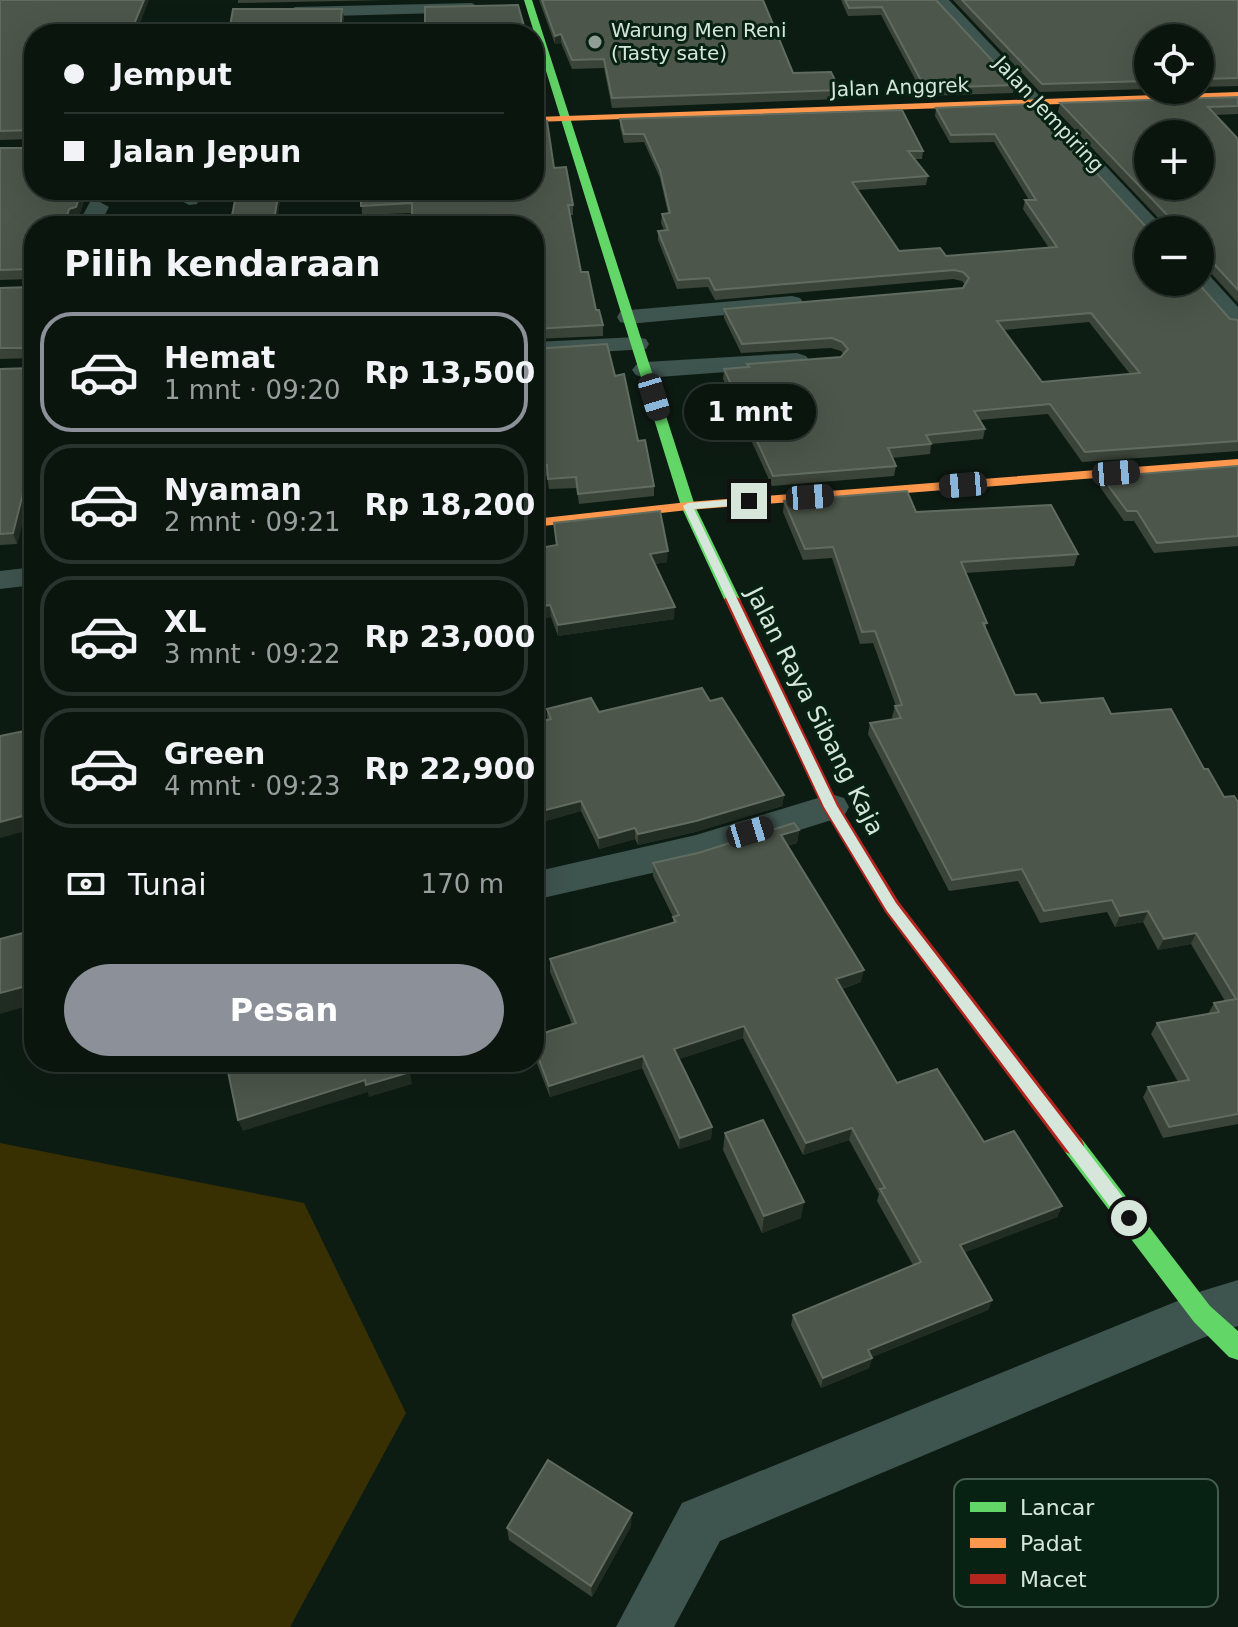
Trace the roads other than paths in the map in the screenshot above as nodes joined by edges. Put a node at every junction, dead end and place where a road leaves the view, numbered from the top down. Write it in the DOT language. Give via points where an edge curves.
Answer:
graph roads {
  1 [pos="940,0"];
  2 [pos="525,4"];
  3 [pos="294,8"];
  4 [pos="487,8"];
  5 [pos="532,24"];
  6 [pos="544,61"];
  7 [pos="1238,95"];
  8 [pos="1041,104"];
  9 [pos="563,118"];
  10 [pos="544,119"];
  11 [pos="1142,216"];
  12 [pos="1214,294"];
  13 [pos="814,301"];
  14 [pos="629,317"];
  15 [pos="1238,321"];
  16 [pos="637,344"];
  17 [pos="544,349"];
  18 [pos="815,360"];
  19 [pos="645,370"];
  20 [pos="1238,463"];
  21 [pos="688,506"];
  22 [pos="544,522"];
  23 [pos="24,577"];
  24 [pos="0,580"];
  25 [pos="831,807"];
  26 [pos="544,884"];
  27 [pos="1220,1309"];
  28 [pos="1238,1348"];
  29 [pos="644,1627"];
  1 -- 8 [label="street, Jalan Jempiring"];
  2 -- 5 [label="main road, Jalan Raya Sibang Kaja"];
  3 -- 4 [label="street"];
  6 -- 9 [label="main road, Jalan Raya Sibang Kaja"];
  7 -- 8 [label="main road, Jalan Anggrek"];
  8 -- 9 [label="main road, Jalan Anggrek"];
  8 -- 11 [label="street, Jalan Jempiring"];
  9 -- 10 [label="main road, Jalan Anggrek"];
  9 -- 14 [label="main road, Jalan Raya Sibang Kaja"];
  12 -- 15 [label="street"];
  13 -- 14 [label="street"];
  14 -- 16 [label="main road, Jalan Raya Sibang Kaja"];
  16 -- 17 [label="street"];
  16 -- 19 [label="main road, Jalan Raya Sibang Kaja"];
  18 -- 19 [label="street"];
  19 -- 21 [label="main road, Jalan Raya Sibang Kaja"];
  20 -- 21 [label="main road"];
  21 -- 22 [label="main road"];
  21 -- 25 [label="main road, Jalan Raya Sibang Kaja"];
  23 -- 24 [label="street"];
  25 -- 26 [label="street" via="696,849"];
  25 -- 27 [label="main road, Jalan Raya Sibang Kaja" via="892,907"];
  27 -- 28 [label="main road, Jalan Raya Sibang Kaja"];
  27 -- 29 [label="street" via="701,1522"];
}
